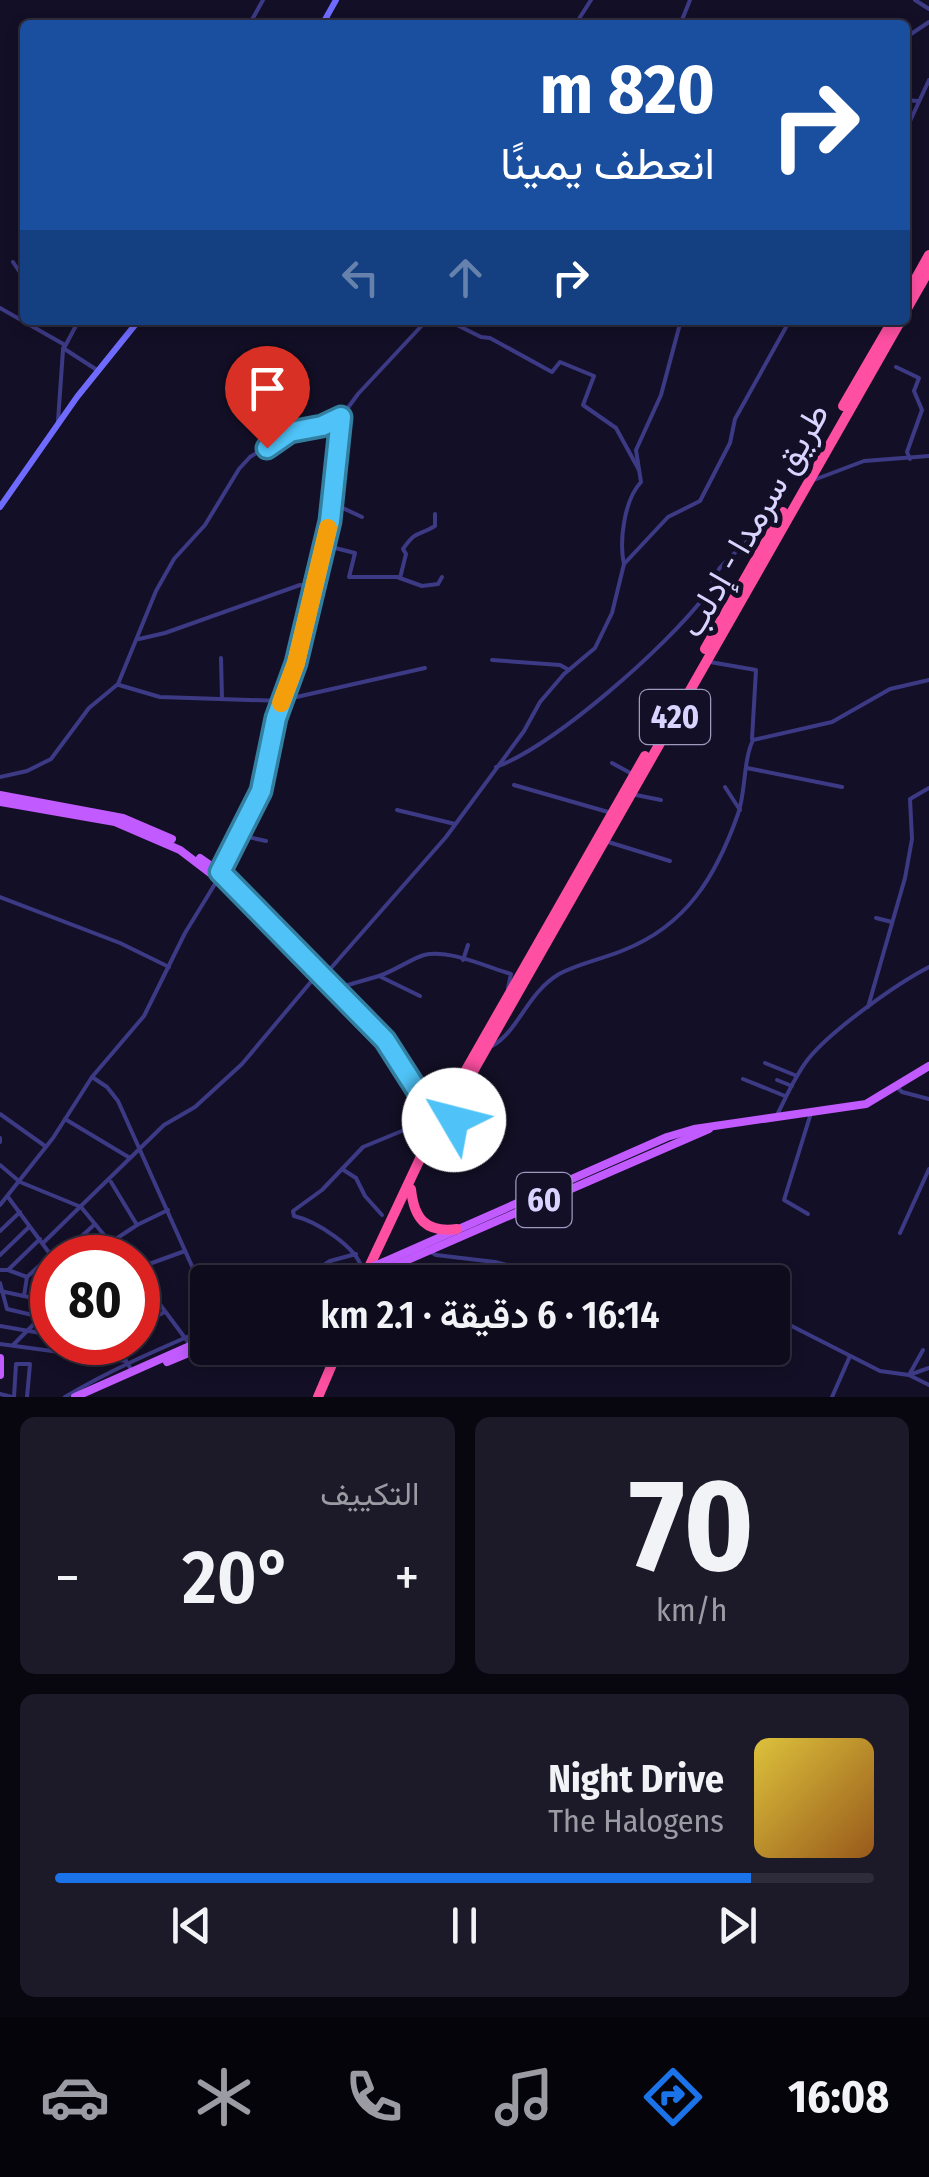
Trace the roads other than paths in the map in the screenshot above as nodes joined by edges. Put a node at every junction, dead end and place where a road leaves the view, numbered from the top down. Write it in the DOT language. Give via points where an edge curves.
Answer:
graph roads {
  1 [pos="915,0"];
  2 [pos="929,9"];
  3 [pos="929,22"];
  4 [pos="911,34"];
  5 [pos="929,80"];
  6 [pos="910,100"];
  7 [pos="918,101"];
  8 [pos="910,120"];
  9 [pos="929,255"];
  10 [pos="13,262"];
  11 [pos="929,270"];
  12 [pos="20,272"];
  13 [pos="910,289"];
  14 [pos="910,303"];
  15 [pos="28,325"];
  16 [pos="76,325"];
  17 [pos="135,325"];
  18 [pos="423,325"];
  19 [pos="457,325"];
  20 [pos="680,325"];
  21 [pos="787,325"];
  22 [pos="890,325"];
  23 [pos="898,325"];
  24 [pos="64,347"];
  25 [pos="896,367"];
  26 [pos="98,370"];
  27 [pos="341,417"];
  28 [pos="59,425"];
  29 [pos="825,444"];
  30 [pos="929,456"];
  31 [pos="910,458"];
  32 [pos="639,470"];
  33 [pos="807,482"];
  34 [pos="332,503"];
  35 [pos="0,507"];
  36 [pos="436,514"];
  37 [pos="781,514"];
  38 [pos="362,517"];
  39 [pos="324,545"];
  40 [pos="624,564"];
  41 [pos="442,577"];
  42 [pos="400,578"];
  43 [pos="314,586"];
  44 [pos="741,592"];
  45 [pos="138,639"];
  46 [pos="221,658"];
  47 [pos="492,660"];
  48 [pos="706,661"];
  49 [pos="425,668"];
  50 [pos="569,670"];
  51 [pos="929,680"];
  52 [pos="118,684"];
  53 [pos="222,699"];
  54 [pos="283,699"];
  55 [pos="751,743"];
  56 [pos="612,763"];
  57 [pos="496,766"];
  58 [pos="748,768"];
  59 [pos="634,775"];
  60 [pos="0,777"];
  61 [pos="514,784"];
  62 [pos="725,787"];
  63 [pos="842,787"];
  64 [pos="929,788"];
  65 [pos="631,794"];
  66 [pos="0,799"];
  67 [pos="660,800"];
  68 [pos="397,810"];
  69 [pos="740,810"];
  70 [pos="612,814"];
  71 [pos="455,824"];
  72 [pos="240,835"];
  73 [pos="266,841"];
  74 [pos="605,841"];
  75 [pos="670,861"];
  76 [pos="219,875"];
  77 [pos="0,897"];
  78 [pos="876,918"];
  79 [pos="892,922"];
  80 [pos="468,946"];
  81 [pos="462,960"];
  82 [pos="170,967"];
  83 [pos="929,967"];
  84 [pos="380,976"];
  85 [pos="319,977"];
  86 [pos="334,988"];
  87 [pos="509,994"];
  88 [pos="420,996"];
  89 [pos="868,1007"];
  90 [pos="349,1008"];
  91 [pos="487,1047"];
  92 [pos="765,1063"];
  93 [pos="929,1066"];
  94 [pos="797,1076"];
  95 [pos="92,1077"];
  96 [pos="744,1079"];
  97 [pos="778,1080"];
  98 [pos="792,1086"];
  99 [pos="898,1087"];
  100 [pos="786,1096"];
  101 [pos="929,1099"];
  102 [pos="438,1106"];
  103 [pos="811,1113"];
  104 [pos="0,1114"];
  105 [pos="454,1116"];
  106 [pos="778,1118"];
  107 [pos="65,1119"];
  108 [pos="430,1122"];
  109 [pos="448,1128"];
  110 [pos="46,1147"];
  111 [pos="139,1147"];
  112 [pos="130,1158"];
  113 [pos="0,1165"];
  114 [pos="342,1169"];
  115 [pos="929,1170"];
  116 [pos="110,1180"];
  117 [pos="20,1182"];
  118 [pos="410,1188"];
  119 [pos="8,1197"];
  120 [pos="0,1205"];
  121 [pos="80,1207"];
  122 [pos="168,1210"];
  123 [pos="20,1212"];
  124 [pos="808,1214"];
  125 [pos="382,1215"];
  126 [pos="95,1224"];
  127 [pos="30,1225"];
  128 [pos="137,1225"];
  129 [pos="0,1231"];
  130 [pos="459,1233"];
  131 [pos="900,1233"];
  132 [pos="38,1235"];
  133 [pos="49,1235"];
  134 [pos="82,1235"];
  135 [pos="104,1235"];
  136 [pos="118,1235"];
  137 [pos="30,1251"];
  138 [pos="185,1251"];
  139 [pos="430,1251"];
  140 [pos="356,1254"];
  141 [pos="0,1255"];
  142 [pos="160,1264"];
  143 [pos="191,1265"];
  144 [pos="325,1265"];
  145 [pos="359,1265"];
  146 [pos="369,1265"];
  147 [pos="370,1265"];
  148 [pos="380,1265"];
  149 [pos="397,1265"];
  150 [pos="508,1265"];
  151 [pos="0,1270"];
  152 [pos="8,1270"];
  153 [pos="30,1274"];
  154 [pos="27,1276"];
  155 [pos="0,1283"];
  156 [pos="1,1291"];
  157 [pos="24,1296"];
  158 [pos="30,1296"];
  159 [pos="160,1304"];
  160 [pos="166,1311"];
  161 [pos="30,1314"];
  162 [pos="160,1314"];
  163 [pos="790,1325"];
  164 [pos="0,1326"];
  165 [pos="28,1330"];
  166 [pos="190,1334"];
  167 [pos="0,1344"];
  168 [pos="13,1345"];
  169 [pos="190,1346"];
  170 [pos="30,1347"];
  171 [pos="190,1347"];
  172 [pos="922,1350"];
  173 [pos="850,1356"];
  174 [pos="0,1358"];
  175 [pos="126,1365"];
  176 [pos="329,1365"];
  177 [pos="129,1366"];
  178 [pos="929,1368"];
  179 [pos="0,1375"];
  180 [pos="910,1375"];
  181 [pos="929,1386"];
  182 [pos="0,1394"];
  183 [pos="13,1397"];
  184 [pos="26,1397"];
  185 [pos="65,1397"];
  186 [pos="74,1397"];
  187 [pos="85,1397"];
  188 [pos="315,1397"];
  189 [pos="832,1397"];
  1 -- 2 [label="street"];
  3 -- 4 [label="street"];
  5 -- 7 [label="street"];
  6 -- 7 [label="street"];
  7 -- 8 [label="street"];
  9 -- 13 [label="highway"];
  10 -- 12 [label="street"];
  11 -- 14 [label="highway"];
  15 -- 24 [label="street"];
  16 -- 24 [label="street"];
  17 -- 26 [label="main road"];
  18 -- 27 [label="street"];
  19 -- 32 [label="street" via="552,372 560,362 594,376 583,405 616,428"];
  20 -- 32 [label="street" via="661,395 636,450"];
  21 -- 40 [label="street" via="734,419 730,444 700,501 668,517"];
  22 -- 29 [label="highway, طريق سرمدا - إدلب / 420"];
  23 -- 29 [label="highway, طريق سرمدا - إدلب / 420"];
  24 -- 26 [label="street"];
  24 -- 28 [label="street"];
  25 -- 31 [label="street" via="919,378 914,391 922,410"];
  26 -- 28 [label="main road"];
  27 -- 34 [label="street"];
  27 -- 45 [label="street" via="290,432 239,469 206,525 174,559"];
  28 -- 35 [label="main road"];
  29 -- 33 [label="highway, طريق سرمدا - إدلب / 420"];
  29 -- 37 [label="highway, طريق سرمدا - إدلب / 420"];
  30 -- 31 [label="street"];
  31 -- 33 [label="street" via="864,462"];
  32 -- 40 [label="street" via="641,482 622,526"];
  33 -- 44 [label="highway, طريق سرمدا - إدلب / 420"];
  34 -- 38 [label="street"];
  34 -- 39 [label="street"];
  36 -- 42 [label="street" via="435,526 408,541"];
  37 -- 44 [label="highway, طريق سرمدا - إدلب / 420"];
  37 -- 57 [label="street" via="719,569 677,630 632,670 559,728"];
  39 -- 42 [label="street" via="355,554 349,578"];
  39 -- 43 [label="street"];
  40 -- 50 [label="street" via="604,635"];
  41 -- 42 [label="street" via="428,586"];
  43 -- 45 [label="street"];
  43 -- 54 [label="street"];
  44 -- 48 [label="highway, طريق سرمدا - إدلب / 420"];
  44 -- 59 [label="highway, طريق سرمدا - إدلب / 420"];
  45 -- 52 [label="street"];
  46 -- 53 [label="street"];
  47 -- 50 [label="street"];
  48 -- 55 [label="street" via="756,670"];
  48 -- 65 [label="highway, طريق سرمدا - إدلب / 420"];
  49 -- 54 [label="street"];
  50 -- 57 [label="street"];
  51 -- 55 [label="street" via="890,689 832,722"];
  52 -- 53 [label="street" via="160,698"];
  52 -- 60 [label="street" via="87,710 52,759"];
  53 -- 54 [label="street"];
  54 -- 72 [label="street" via="261,791"];
  55 -- 58 [label="street"];
  56 -- 59 [label="street"];
  57 -- 71 [label="street"];
  58 -- 63 [label="street"];
  58 -- 69 [label="street"];
  59 -- 70 [label="highway, طريق سرمدا - إدلب / 420"];
  61 -- 70 [label="street"];
  62 -- 69 [label="street"];
  64 -- 79 [label="street" via="910,799 912,839"];
  65 -- 67 [label="street"];
  65 -- 74 [label="highway, طريق سرمدا - إدلب / 420"];
  66 -- 76 [label="main road" via="144,832"];
  68 -- 71 [label="street"];
  69 -- 91 [label="street" via="710,877 680,917 654,936 557,975 527,1002 507,1035"];
  70 -- 87 [label="highway, طريق سرمدا - إدلب / 420"];
  71 -- 85 [label="street"];
  72 -- 73 [label="street"];
  72 -- 76 [label="street"];
  74 -- 75 [label="street"];
  74 -- 91 [label="highway, طريق سرمدا - إدلب / 420"];
  76 -- 82 [label="street"];
  76 -- 85 [label="main road"];
  77 -- 82 [label="street"];
  78 -- 79 [label="street"];
  79 -- 89 [label="street"];
  80 -- 81 [label="street"];
  81 -- 84 [label="street" via="425,955"];
  81 -- 87 [label="street" via="511,974"];
  82 -- 95 [label="street" via="144,1016"];
  83 -- 89 [label="street"];
  84 -- 86 [label="street"];
  84 -- 88 [label="street"];
  85 -- 86 [label="main road"];
  85 -- 90 [label="main road"];
  85 -- 111 [label="street" via="242,1064"];
  86 -- 90 [label="main road"];
  87 -- 102 [label="highway, طريق سرمدا - إدلب / 420" via="458,1084"];
  89 -- 94 [label="street" via="814,1052"];
  90 -- 102 [label="main road" via="394,1050 419,1094"];
  90 -- 108 [label="main road" via="395,1062 418,1113"];
  91 -- 105 [label="highway, طريق سرمدا - إدلب / 420"];
  92 -- 94 [label="street"];
  93 -- 99 [label="main road, 60"];
  94 -- 98 [label="street"];
  95 -- 107 [label="street"];
  95 -- 111 [label="street" via="116,1097"];
  96 -- 100 [label="street"];
  97 -- 98 [label="street"];
  98 -- 100 [label="street"];
  99 -- 101 [label="street"];
  99 -- 103 [label="main road, 60" via="866,1104"];
  100 -- 106 [label="street"];
  102 -- 105 [label="highway"];
  102 -- 108 [label="highway"];
  103 -- 106 [label="main road, 60"];
  103 -- 124 [label="street" via="784,1200"];
  104 -- 110 [label="street"];
  105 -- 109 [label="highway"];
  106 -- 130 [label="main road, 60" via="667,1137"];
  107 -- 110 [label="street"];
  107 -- 112 [label="street"];
  108 -- 109 [label="highway"];
  108 -- 114 [label="street" via="367,1144"];
  108 -- 146 [label="highway" via="426,1146"];
  109 -- 118 [label="highway"];
  110 -- 117 [label="street"];
  111 -- 112 [label="street"];
  111 -- 122 [label="street"];
  112 -- 116 [label="street"];
  113 -- 117 [label="street"];
  114 -- 125 [label="street"];
  114 -- 140 [label="street" via="292,1213 319,1224"];
  115 -- 131 [label="street"];
  116 -- 121 [label="street"];
  116 -- 128 [label="street"];
  117 -- 119 [label="street"];
  117 -- 121 [label="street"];
  118 -- 130 [label="highway" via="422,1223"];
  118 -- 147 [label="highway"];
  119 -- 120 [label="street"];
  119 -- 123 [label="street"];
  121 -- 126 [label="street"];
  121 -- 133 [label="street"];
  122 -- 128 [label="street"];
  122 -- 138 [label="street"];
  123 -- 127 [label="street"];
  123 -- 129 [label="street"];
  126 -- 134 [label="street"];
  126 -- 135 [label="street"];
  127 -- 132 [label="street"];
  127 -- 141 [label="street"];
  128 -- 136 [label="street"];
  130 -- 139 [label="main road, 60"];
  130 -- 148 [label="main road, 60, bridge"];
  137 -- 152 [label="street"];
  138 -- 142 [label="street"];
  138 -- 143 [label="street"];
  139 -- 149 [label="main road, 60, bridge"];
  139 -- 150 [label="street"];
  140 -- 144 [label="street"];
  140 -- 145 [label="street"];
  151 -- 152 [label="street"];
  152 -- 154 [label="street"];
  153 -- 154 [label="street"];
  154 -- 157 [label="street"];
  155 -- 156 [label="street"];
  156 -- 157 [label="street"];
  156 -- 161 [label="street" via="7,1309"];
  157 -- 158 [label="street"];
  159 -- 160 [label="street"];
  160 -- 162 [label="street"];
  160 -- 166 [label="street"];
  163 -- 173 [label="street"];
  164 -- 165 [label="street"];
  165 -- 168 [label="street"];
  167 -- 168 [label="street"];
  168 -- 170 [label="street"];
  169 -- 177 [label="main road"];
  171 -- 187 [label="main road"];
  172 -- 180 [label="street"];
  173 -- 180 [label="street" via="880,1372"];
  173 -- 189 [label="street"];
  174 -- 179 [label="main road"];
  175 -- 177 [label="street"];
  176 -- 188 [label="highway"];
  177 -- 185 [label="street"];
  177 -- 186 [label="main road"];
  178 -- 180 [label="street"];
  180 -- 181 [label="street"];
  182 -- 183 [label="street"];
  183 -- 184 [label="street" via="16,1364 30,1364"];
}
